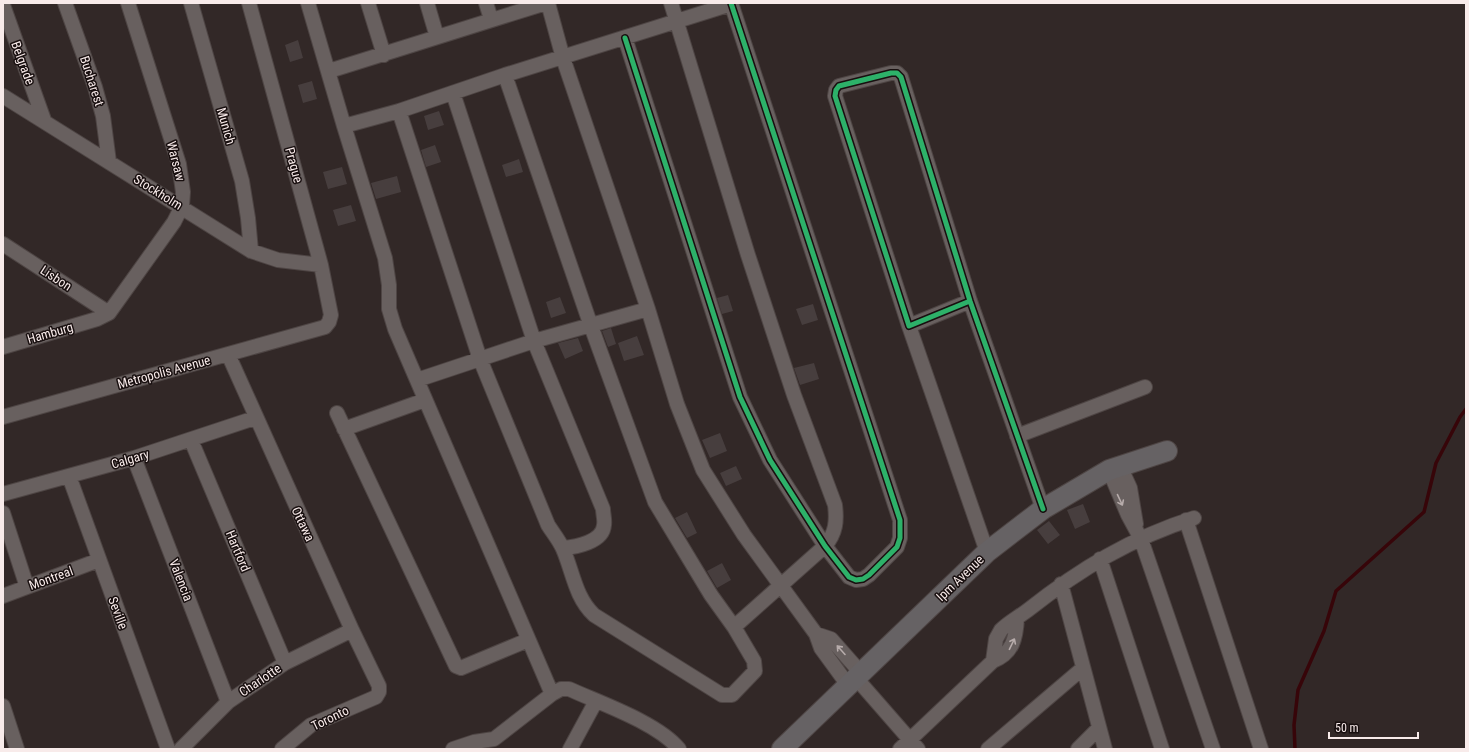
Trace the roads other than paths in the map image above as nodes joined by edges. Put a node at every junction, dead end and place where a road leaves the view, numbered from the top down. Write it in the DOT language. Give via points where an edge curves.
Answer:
graph roads {
  1 [pos="65,3"];
  2 [pos="128,3"];
  3 [pos="191,3"];
  4 [pos="249,3"];
  5 [pos="308,3"];
  6 [pos="368,3"];
  7 [pos="427,3"];
  8 [pos="486,3"];
  9 [pos="547,3"];
  10 [pos="671,3"];
  11 [pos="731,4"];
  12 [pos="3,5"];
  13 [pos="491,19"];
  14 [pos="677,21"];
  15 [pos="438,37"];
  16 [pos="625,38"];
  17 [pos="384,55"];
  18 [pos="563,58"];
  19 [pos="329,71"];
  20 [pos="505,75"];
  21 [pos="453,93"];
  22 [pos="3,96"];
  23 [pos="399,111"];
  24 [pos="44,120"];
  25 [pos="344,126"];
  26 [pos="109,162"];
  27 [pos="182,206"];
  28 [pos="3,244"];
  29 [pos="251,251"];
  30 [pos="320,265"];
  31 [pos="970,300"];
  32 [pos="648,309"];
  33 [pos="103,316"];
  34 [pos="591,326"];
  35 [pos="909,326"];
  36 [pos="325,327"];
  37 [pos="534,341"];
  38 [pos="3,346"];
  39 [pos="228,354"];
  40 [pos="480,359"];
  41 [pos="417,380"];
  42 [pos="1145,387"];
  43 [pos="425,400"];
  44 [pos="337,413"];
  45 [pos="3,416"];
  46 [pos="255,418"];
  47 [pos="344,429"];
  48 [pos="1017,436"];
  49 [pos="191,440"];
  50 [pos="1167,451"];
  51 [pos="134,458"];
  52 [pos="1114,468"];
  53 [pos="69,476"];
  54 [pos="3,494"];
  55 [pos="1043,509"];
  56 [pos="3,513"];
  57 [pos="1139,533"];
  58 [pos="825,546"];
  59 [pos="563,548"];
  60 [pos="987,552"];
  61 [pos="1100,559"];
  62 [pos="99,560"];
  63 [pos="1061,584"];
  64 [pos="780,586"];
  65 [pos="27,587"];
  66 [pos="3,596"];
  67 [pos="734,627"];
  68 [pos="352,630"];
  69 [pos="528,640"];
  70 [pos="285,663"];
  71 [pos="1083,668"];
  72 [pos="855,679"];
  73 [pos="380,692"];
  74 [pos="552,694"];
  75 [pos="596,701"];
  76 [pos="228,702"];
  77 [pos="3,706"];
  78 [pos="1099,728"];
  79 [pos="491,744"];
  80 [pos="909,746"];
  81 [pos="676,748"];
  82 [pos="17,749"];
  83 [pos="168,749"];
  84 [pos="181,749"];
  85 [pos="282,749"];
  86 [pos="452,749"];
  87 [pos="570,749"];
  88 [pos="782,749"];
  89 [pos="988,749"];
  90 [pos="1078,749"];
  91 [pos="1105,749"];
  92 [pos="1162,749"];
  93 [pos="1213,749"];
  94 [pos="1262,749"];
  1 -- 26 [label="street, Bucharest" via="95,87 103,116"];
  2 -- 27 [label="street, Warsaw" via="179,164 184,192"];
  3 -- 29 [label="street, Munich" via="242,181"];
  4 -- 30 [label="street, Prague"];
  5 -- 19 [label="street"];
  6 -- 17 [label="street"];
  7 -- 15 [label="street"];
  8 -- 13 [label="street"];
  9 -- 13 [label="street"];
  9 -- 18 [label="street"];
  10 -- 14 [label="street"];
  11 -- 14 [label="street"];
  11 -- 58 [label="street" via="900,520 901,530 897,547 863,579 856,580 849,576"];
  12 -- 24 [label="street, Belgrade"];
  13 -- 15 [label="street"];
  14 -- 16 [label="street"];
  14 -- 58 [label="street" via="752,270 794,396 835,505 836,529"];
  15 -- 17 [label="street"];
  16 -- 18 [label="street"];
  16 -- 58 [label="street" via="740,397 770,460"];
  17 -- 19 [label="street"];
  18 -- 20 [label="street"];
  18 -- 32 [label="street"];
  19 -- 25 [label="street"];
  20 -- 21 [label="street"];
  20 -- 34 [label="street"];
  21 -- 23 [label="street"];
  21 -- 37 [label="street"];
  22 -- 24 [label="street, Stockholm"];
  23 -- 25 [label="street"];
  23 -- 40 [label="street"];
  24 -- 26 [label="street, Stockholm"];
  25 -- 41 [label="street" via="385,258 389,309"];
  26 -- 27 [label="street, Stockholm"];
  27 -- 29 [label="street, Stockholm"];
  27 -- 33 [label="street, Warsaw" via="174,222"];
  28 -- 33 [label="street, Lisbon"];
  29 -- 30 [label="street, Stockholm" via="278,260"];
  30 -- 36 [label="street, Prague" via="331,314"];
  31 -- 35 [label="street"];
  31 -- 35 [label="street" via="901,77 891,73 839,86 835,96"];
  31 -- 48 [label="street"];
  32 -- 34 [label="street"];
  32 -- 64 [label="street" via="677,404 703,470"];
  33 -- 38 [label="street, Hamburg"];
  34 -- 37 [label="street"];
  34 -- 67 [label="street" via="655,502 711,595"];
  35 -- 60 [label="street"];
  36 -- 39 [label="street, Metropolis Avenue"];
  37 -- 40 [label="street"];
  37 -- 59 [label="street" via="603,509 604,526 599,536 580,546"];
  39 -- 45 [label="street, Metropolis Avenue"];
  39 -- 46 [label="street, Ottawa"];
  40 -- 41 [label="street"];
  40 -- 59 [label="street" via="548,525"];
  41 -- 43 [label="street"];
  42 -- 48 [label="street"];
  43 -- 47 [label="street"];
  43 -- 69 [label="street"];
  44 -- 47 [label="street"];
  46 -- 49 [label="street, Calgary"];
  46 -- 68 [label="street, Ottawa"];
  47 -- 69 [label="street" via="456,666 461,668"];
  48 -- 55 [label="street"];
  49 -- 51 [label="street, Calgary"];
  49 -- 70 [label="street, Hartford"];
  50 -- 52 [label="street, Ipm Avenue"];
  51 -- 53 [label="street, Calgary"];
  51 -- 76 [label="street, Valencia"];
  52 -- 55 [label="street, Ipm Avenue"];
  52 -- 57 [label="street" via="1130,488"];
  53 -- 54 [label="street, Calgary"];
  53 -- 62 [label="street, Seville"];
  55 -- 60 [label="street, Ipm Avenue"];
  56 -- 65 [label="street"];
  57 -- 61 [label="street"];
  57 -- 93 [label="street"];
  57 -- 94 [label="street" via="1190,519"];
  58 -- 64 [label="street"];
  59 -- 67 [label="street" via="580,597 590,611 722,695 732,695 755,670 754,661"];
  60 -- 72 [label="street, Ipm Avenue"];
  61 -- 63 [label="street"];
  61 -- 92 [label="street"];
  62 -- 65 [label="street, Montreal"];
  62 -- 83 [label="street, Seville"];
  63 -- 71 [label="street"];
  63 -- 80 [label="street" via="1001,630 996,639 993,661"];
  64 -- 67 [label="street"];
  64 -- 72 [label="street" via="816,634 832,639"];
  65 -- 66 [label="street, Montreal"];
  68 -- 70 [label="street, Charlotte"];
  68 -- 73 [label="street, Ottawa" via="380,686"];
  69 -- 74 [label="street"];
  70 -- 76 [label="street, Charlotte"];
  71 -- 78 [label="street"];
  71 -- 89 [label="street"];
  72 -- 80 [label="street"];
  72 -- 88 [label="street, Ipm Avenue"];
  73 -- 85 [label="street, Toronto" via="376,697 311,725"];
  74 -- 75 [label="street" via="561,689 569,689"];
  74 -- 79 [label="street"];
  75 -- 81 [label="street" via="665,735"];
  75 -- 87 [label="street"];
  76 -- 84 [label="street, Charlotte"];
  77 -- 82 [label="street"];
  78 -- 90 [label="street"];
  78 -- 91 [label="street"];
  79 -- 86 [label="street" via="474,742"];
}
